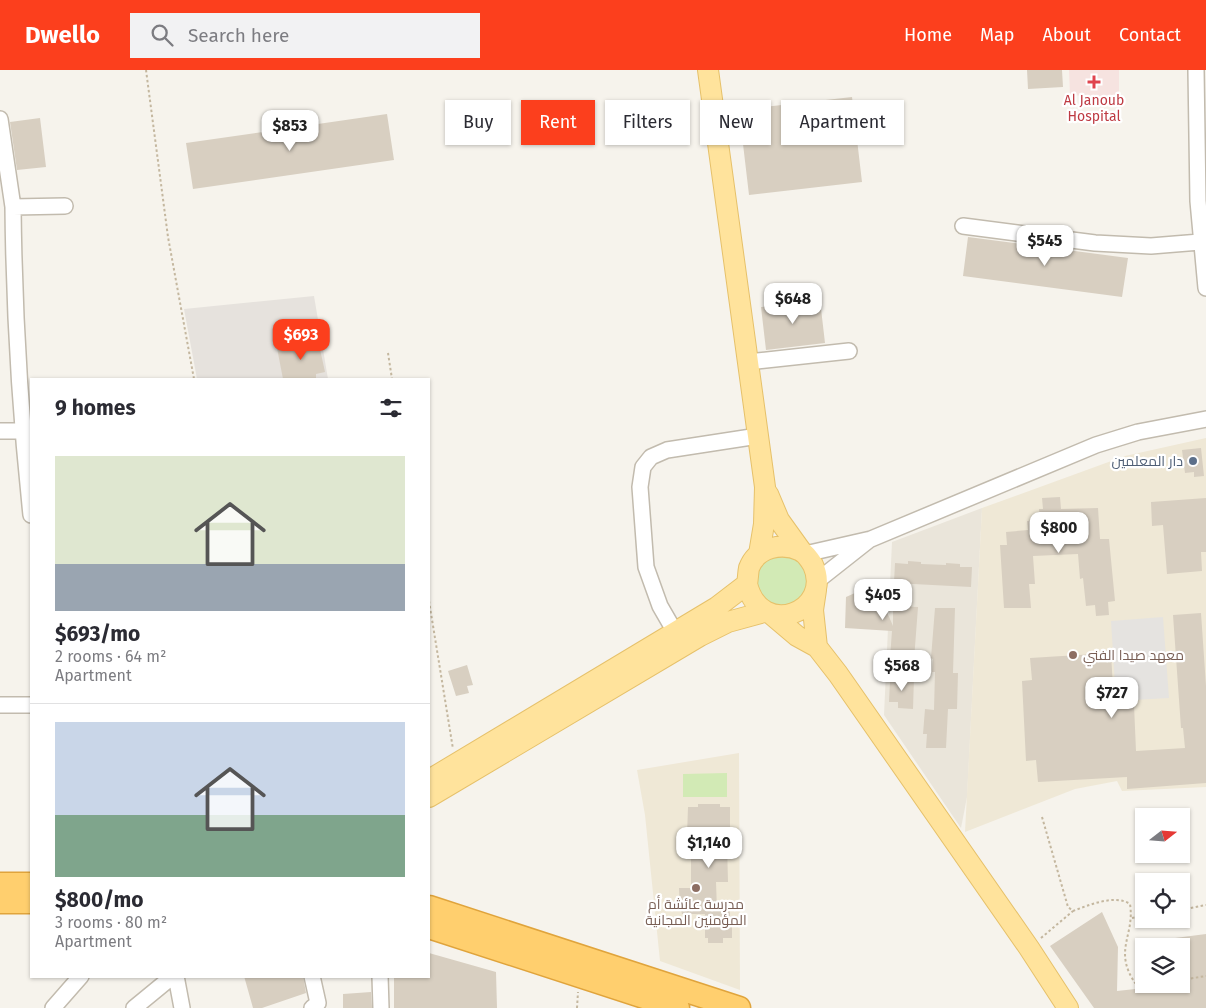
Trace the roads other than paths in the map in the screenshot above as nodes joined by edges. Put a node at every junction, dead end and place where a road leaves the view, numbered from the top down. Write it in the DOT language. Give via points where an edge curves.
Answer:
graph roads {
  1 [pos="708,70"];
  2 [pos="1196,70"];
  3 [pos="0,119"];
  4 [pos="13,206"];
  5 [pos="66,206"];
  6 [pos="962,226"];
  7 [pos="1200,242"];
  8 [pos="7,266"];
  9 [pos="1206,288"];
  10 [pos="849,351"];
  11 [pos="748,362"];
  12 [pos="1206,419"];
  13 [pos="27,431"];
  14 [pos="0,432"];
  15 [pos="758,436"];
  16 [pos="765,487"];
  17 [pos="30,493"];
  18 [pos="870,539"];
  19 [pos="803,553"];
  20 [pos="759,554"];
  21 [pos="747,584"];
  22 [pos="817,585"];
  23 [pos="768,613"];
  24 [pos="675,632"];
  25 [pos="817,647"];
  26 [pos="0,704"];
  27 [pos="30,705"];
  28 [pos="430,779"];
  29 [pos="430,796"];
  30 [pos="0,884"];
  31 [pos="30,884"];
  32 [pos="0,902"];
  33 [pos="30,902"];
  34 [pos="430,907"];
  35 [pos="430,927"];
  36 [pos="79,978"];
  37 [pos="172,978"];
  38 [pos="175,978"];
  39 [pos="312,978"];
  40 [pos="380,978"];
  41 [pos="53,1008"];
  42 [pos="134,1008"];
  43 [pos="182,1008"];
  44 [pos="312,1008"];
  45 [pos="381,1008"];
  46 [pos="678,1008"];
  47 [pos="739,1008"];
  48 [pos="1068,1008"];
  1 -- 11 [label="main road"];
  2 -- 7 [label="street"];
  3 -- 4 [label="street"];
  4 -- 5 [label="street"];
  4 -- 8 [label="street"];
  6 -- 7 [label="street" via="1095,243 1151,246"];
  7 -- 9 [label="street"];
  8 -- 13 [label="street"];
  10 -- 11 [label="street"];
  11 -- 15 [label="main road"];
  12 -- 18 [label="street" via="1138,432 1081,450"];
  13 -- 14 [label="street"];
  13 -- 17 [label="street"];
  15 -- 16 [label="main road"];
  15 -- 24 [label="street" via="667,450 651,457 643,467 640,487 646,567 660,606"];
  16 -- 19 [label="main road" via="779,520"];
  16 -- 20 [label="main road"];
  18 -- 19 [label="street"];
  18 -- 22 [label="street"];
  19 -- 20 [label="main road" via="787,546 772,547"];
  19 -- 22 [label="main road" via="816,571"];
  20 -- 21 [label="main road" via="749,568"];
  21 -- 23 [label="main road" via="752,600"];
  21 -- 24 [label="main road"];
  22 -- 23 [label="main road" via="810,602 799,612 785,616"];
  22 -- 25 [label="main road" via="813,610"];
  23 -- 25 [label="main road"];
  23 -- 29 [label="main road" via="728,622 700,636"];
  24 -- 28 [label="main road"];
  25 -- 48 [label="main road"];
  26 -- 27 [label="street"];
  30 -- 31 [label="highway"];
  32 -- 33 [label="highway"];
  34 -- 47 [label="highway"];
  35 -- 46 [label="highway"];
  36 -- 41 [label="street"];
  37 -- 42 [label="street"];
  38 -- 43 [label="street"];
  39 -- 44 [label="street" via="318,1003"];
  40 -- 45 [label="street"];
}
